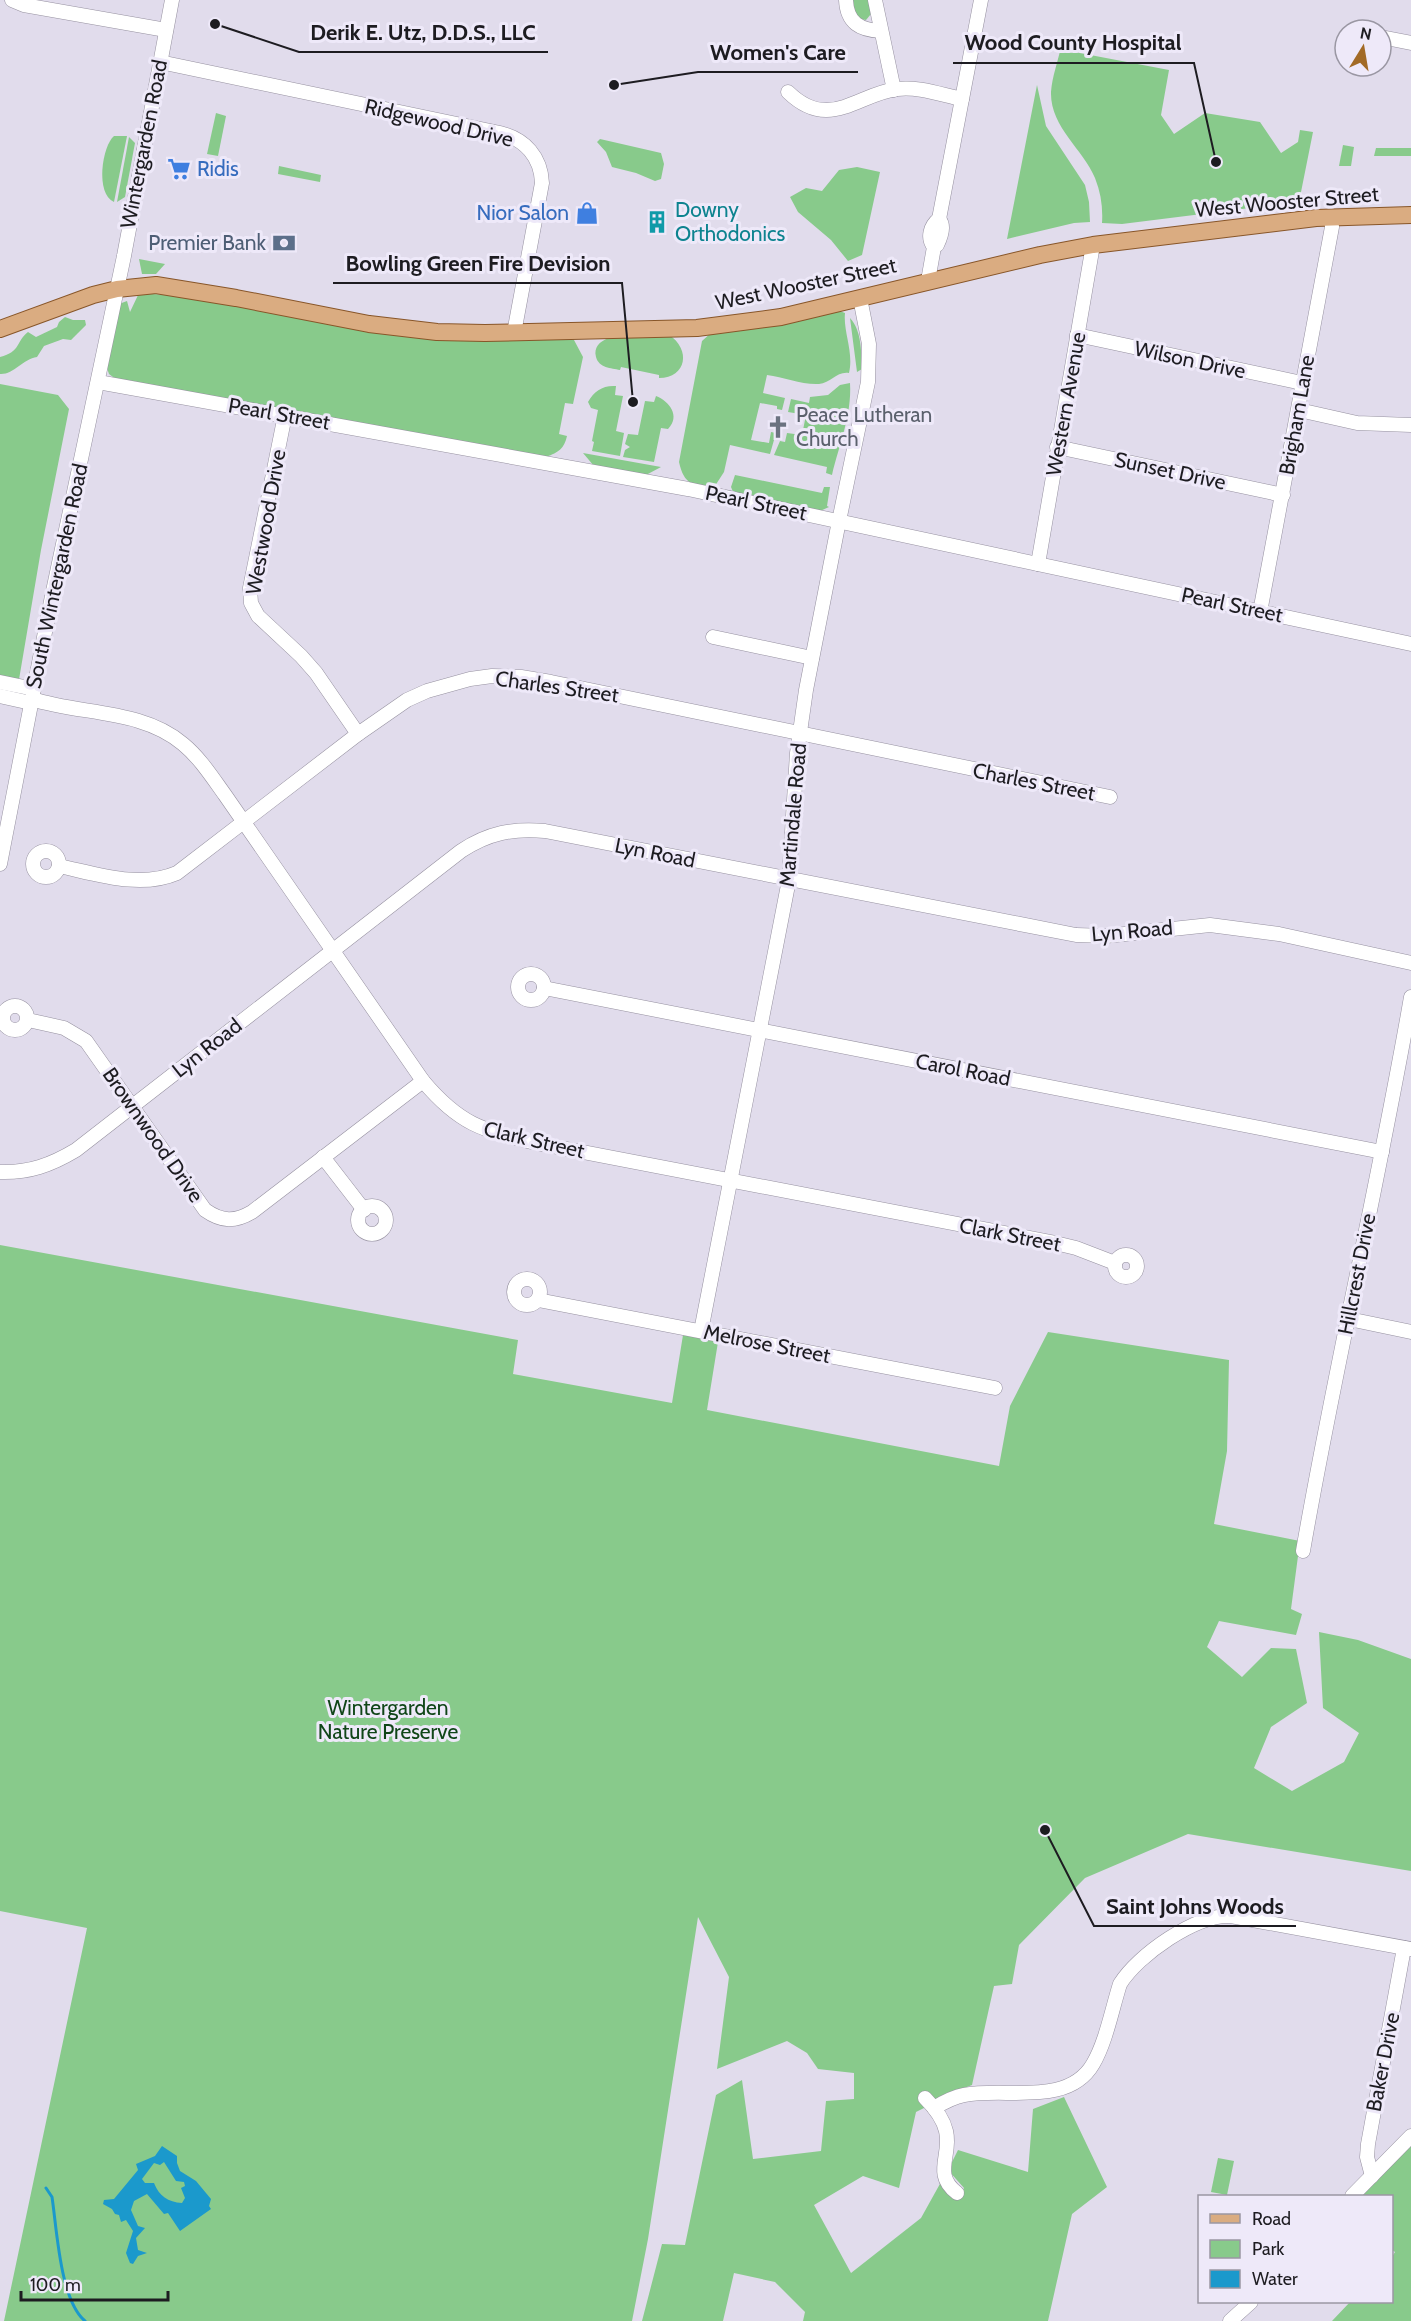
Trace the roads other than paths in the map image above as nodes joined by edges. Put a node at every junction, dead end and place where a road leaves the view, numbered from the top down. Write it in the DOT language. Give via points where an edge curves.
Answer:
graph roads {
  1 [pos="12,0"];
  2 [pos="172,0"];
  3 [pos="846,0"];
  4 [pos="875,0"];
  5 [pos="981,0"];
  6 [pos="166,30"];
  7 [pos="882,31"];
  8 [pos="1393,39"];
  9 [pos="1411,43"];
  10 [pos="160,62"];
  11 [pos="894,90"];
  12 [pos="788,93"];
  13 [pos="962,99"];
  14 [pos="1411,215"];
  15 [pos="1330,217"];
  16 [pos="1093,245"];
  17 [pos="928,281"];
  18 [pos="117,289"];
  19 [pos="860,298"];
  20 [pos="0,329"];
  21 [pos="514,333"];
  22 [pos="1077,335"];
  23 [pos="98,382"];
  24 [pos="1302,383"];
  25 [pos="1299,410"];
  26 [pos="285,415"];
  27 [pos="1411,425"];
  28 [pos="1058,447"];
  29 [pos="1283,495"];
  30 [pos="839,521"];
  31 [pos="1038,564"];
  32 [pos="1260,612"];
  33 [pos="713,637"];
  34 [pos="1411,644"];
  35 [pos="812,658"];
  36 [pos="0,682"];
  37 [pos="0,696"];
  38 [pos="33,697"];
  39 [pos="801,732"];
  40 [pos="358,734"];
  41 [pos="1110,797"];
  42 [pos="244,823"];
  43 [pos="0,864"];
  44 [pos="59,866"];
  45 [pos="789,880"];
  46 [pos="332,951"];
  47 [pos="1411,963"];
  48 [pos="544,988"];
  49 [pos="1411,997"];
  50 [pos="28,1020"];
  51 [pos="760,1031"];
  52 [pos="423,1081"];
  53 [pos="133,1106"];
  54 [pos="1382,1152"];
  55 [pos="323,1157"];
  56 [pos="0,1172"];
  57 [pos="731,1181"];
  58 [pos="364,1210"];
  59 [pos="1115,1263"];
  60 [pos="538,1300"];
  61 [pos="1349,1319"];
  62 [pos="701,1331"];
  63 [pos="1411,1332"];
  64 [pos="995,1388"];
  65 [pos="1304,1551"];
  66 [pos="1408,1948"];
  67 [pos="1411,2136"];
  68 [pos="1372,2176"];
  69 [pos="957,2193"];
  70 [pos="1353,2195"];
  71 [pos="1249,2303"];
  72 [pos="1230,2321"];
  1 -- 6 [label="street"];
  2 -- 6 [label="street, Wintergarden Road"];
  3 -- 7 [label="street" via="849,15 857,26"];
  4 -- 7 [label="street"];
  5 -- 13 [label="street"];
  6 -- 10 [label="street, Wintergarden Road"];
  7 -- 11 [label="street"];
  8 -- 9 [label="street"];
  10 -- 18 [label="street, Wintergarden Road"];
  10 -- 21 [label="street, Ridgewood Drive" via="500,133 520,141 538,162 542,183"];
  11 -- 12 [label="street" via="836,110 807,105"];
  11 -- 13 [label="street" via="921,90"];
  13 -- 17 [label="street" via="939,219 942,232 934,247"];
  14 -- 15 [label="main road, West Wooster Street"];
  15 -- 16 [label="main road, West Wooster Street"];
  15 -- 24 [label="street, Brigham Lane" via="1332,227"];
  16 -- 17 [label="main road, West Wooster Street"];
  16 -- 22 [label="street, Western Avenue"];
  17 -- 19 [label="main road, West Wooster Street"];
  18 -- 20 [label="main road, West Wooster Street" via="58,306"];
  18 -- 21 [label="main road, West Wooster Street" via="178,287 404,329"];
  18 -- 23 [label="street, South Wintergarden Road"];
  19 -- 21 [label="main road, West Wooster Street" via="737,324"];
  19 -- 30 [label="street, Martindale Road" via="869,344 868,382"];
  22 -- 24 [label="street, Wilson Drive"];
  22 -- 28 [label="street, Western Avenue"];
  23 -- 26 [label="street, Pearl Street"];
  23 -- 38 [label="street, South Wintergarden Road"];
  24 -- 25 [label="street, Brigham Lane"];
  25 -- 27 [label="street" via="1357,423"];
  25 -- 29 [label="street, Brigham Lane"];
  26 -- 30 [label="street, Pearl Street"];
  26 -- 40 [label="street, Westwood Drive" via="250,588 251,603 258,616 316,673"];
  28 -- 29 [label="street, Sunset Drive"];
  28 -- 31 [label="street, Western Avenue"];
  29 -- 32 [label="street, Brigham Lane"];
  30 -- 31 [label="street, Pearl Street"];
  30 -- 35 [label="street, Martindale Road"];
  31 -- 32 [label="street, Pearl Street"];
  32 -- 34 [label="street, Pearl Street"];
  33 -- 35 [label="street"];
  35 -- 39 [label="street, Martindale Road"];
  36 -- 38 [label="street"];
  37 -- 38 [label="street"];
  38 -- 42 [label="street, Clark Street" via="123,717 171,735 201,762"];
  38 -- 43 [label="street, South Wintergarden Road"];
  39 -- 40 [label="street, Charles Street" via="551,682 492,676 427,691"];
  39 -- 41 [label="street, Charles Street"];
  39 -- 45 [label="street, Martindale Road"];
  40 -- 42 [label="street, Charles Street"];
  42 -- 44 [label="street, Charles Street" via="189,866 163,879 140,881"];
  42 -- 46 [label="street, Clark Street"];
  45 -- 46 [label="street, Lyn Road" via="545,831 516,830 467,847"];
  45 -- 47 [label="street, Lyn Road" via="1076,934 1106,936 1210,925 1279,934"];
  45 -- 51 [label="street, Martindale Road"];
  46 -- 52 [label="street, Clark Street"];
  46 -- 53 [label="street, Lyn Road"];
  48 -- 51 [label="street, Carol Road"];
  49 -- 54 [label="street, Hillcrest Drive"];
  50 -- 53 [label="street, Brownwood Drive" via="59,1026 80,1036"];
  51 -- 54 [label="street, Carol Road"];
  51 -- 57 [label="street, Martindale Road"];
  52 -- 55 [label="street, Brownwood Drive"];
  52 -- 57 [label="street, Clark Street" via="452,1112 496,1134"];
  53 -- 55 [label="street, Brownwood Drive" via="205,1210 221,1219 243,1217"];
  53 -- 56 [label="street, Lyn Road" via="57,1161 29,1171"];
  54 -- 61 [label="street, Hillcrest Drive"];
  55 -- 58 [label="street"];
  57 -- 59 [label="street, Clark Street" via="1051,1242"];
  57 -- 62 [label="street, Martindale Road"];
  60 -- 62 [label="street, Melrose Street"];
  61 -- 63 [label="street"];
  61 -- 65 [label="street, Hillcrest Drive"];
  62 -- 64 [label="street, Melrose Street"];
  66 -- 68 [label="street, Baker Drive" via="1368,2144"];
  66 -- 69 [label="street" via="1231,1916 1207,1918 1185,1928 1126,1975 1096,2057 1076,2083 1040,2092 963,2095 930,2103 947,2134 944,2178"];
  67 -- 68 [label="street"];
  68 -- 70 [label="street"];
  71 -- 72 [label="street"];
}
